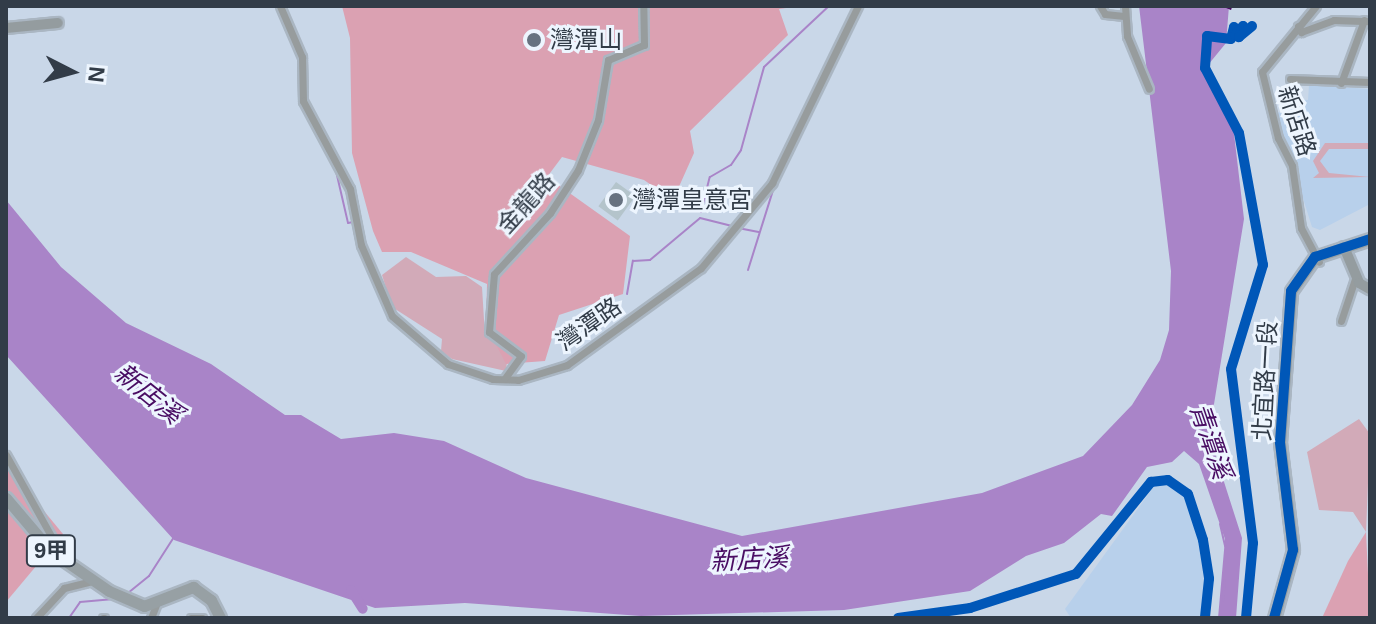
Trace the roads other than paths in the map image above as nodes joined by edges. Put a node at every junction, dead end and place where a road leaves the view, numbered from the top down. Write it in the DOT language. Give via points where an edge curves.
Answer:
graph roads {
  1 [pos="280,6"];
  2 [pos="643,6"];
  3 [pos="858,6"];
  4 [pos="1100,6"];
  5 [pos="1125,6"];
  6 [pos="1316,6"];
  7 [pos="1124,16"];
  8 [pos="1367,20"];
  9 [pos="58,23"];
  10 [pos="1298,26"];
  11 [pos="6,28"];
  12 [pos="1290,79"];
  13 [pos="1370,82"];
  14 [pos="1341,83"];
  15 [pos="1149,89"];
  16 [pos="1370,239"];
  17 [pos="1370,246"];
  18 [pos="1345,250"];
  19 [pos="1317,260"];
  20 [pos="1356,276"];
  21 [pos="1370,289"];
  22 [pos="1341,321"];
  23 [pos="503,380"];
  24 [pos="6,455"];
  25 [pos="6,498"];
  26 [pos="88,578"];
  27 [pos="156,605"];
  28 [pos="36,618"];
  29 [pos="151,618"];
  30 [pos="191,618"];
  31 [pos="202,618"];
  32 [pos="220,618"];
  33 [pos="1274,618"];
  34 [pos="1281,618"];
  1 -- 23 [label="street, 灣潭路" via="302,57 303,101 350,189 361,245 392,316 448,364"];
  2 -- 23 [label="street, 金龍路" via="644,45 608,60 598,120 572,183 494,274 489,332 521,356"];
  3 -- 23 [label="street, 灣潭路" via="772,183 701,268 567,365"];
  4 -- 7 [label="street" via="1105,14"];
  5 -- 7 [label="street"];
  6 -- 10 [label="street, 新店路"];
  7 -- 15 [label="street"];
  8 -- 10 [label="street" via="1334,20 1301,32"];
  8 -- 14 [label="street"];
  9 -- 11 [label="street"];
  10 -- 19 [label="street, 新店路" via="1262,72 1264,94 1292,166 1296,211"];
  12 -- 14 [label="street"];
  13 -- 14 [label="street"];
  16 -- 18 [label="main road"];
  17 -- 18 [label="main road"];
  18 -- 19 [label="main road"];
  18 -- 20 [label="street"];
  19 -- 33 [label="main road, 北宜路一段" via="1291,291 1280,442 1293,550"];
  19 -- 34 [label="main road, 北宜路一段" via="1298,287 1287,439 1299,550"];
  20 -- 21 [label="street"];
  20 -- 22 [label="street"];
  24 -- 26 [label="street" via="56,549"];
  25 -- 26 [label="main road, 9甲" via="51,551"];
  26 -- 27 [label="main road, 9甲" via="138,605"];
  26 -- 28 [label="street" via="64,588"];
  27 -- 29 [label="street"];
  27 -- 32 [label="main road, 9甲" via="173,590 193,587 211,600"];
  30 -- 31 [label="street"];
}
